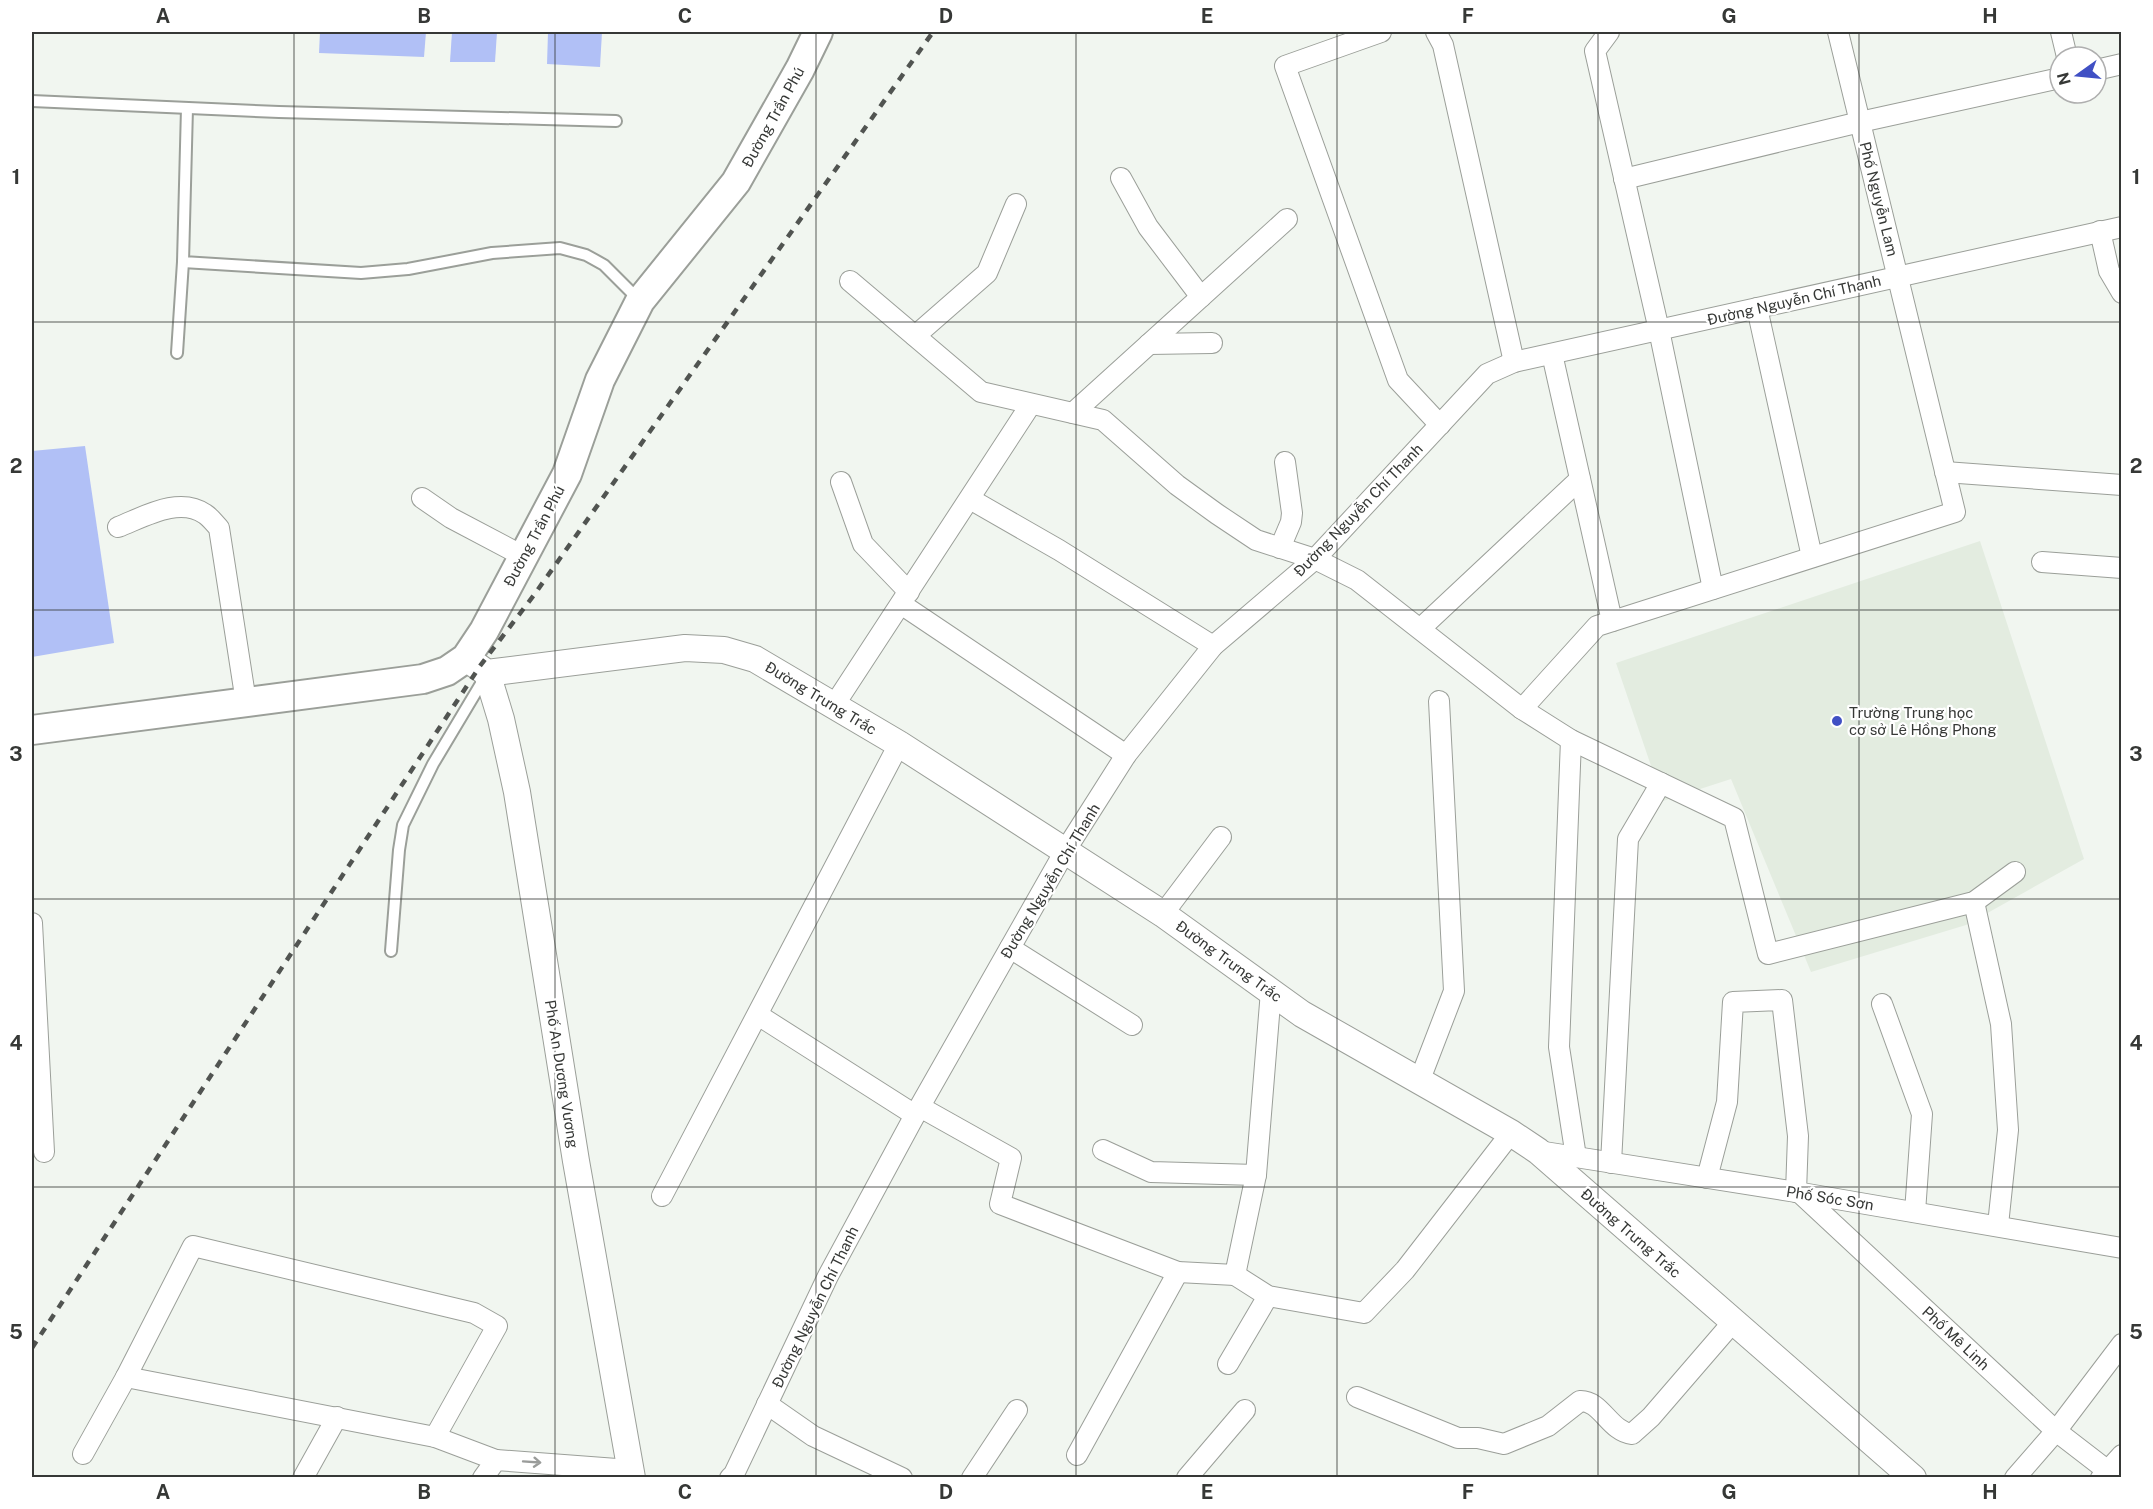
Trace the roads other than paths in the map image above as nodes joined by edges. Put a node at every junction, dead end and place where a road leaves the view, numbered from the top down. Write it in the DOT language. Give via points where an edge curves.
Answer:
graph roads {
  1 [pos="818,32"];
  2 [pos="1381,32"];
  3 [pos="1436,32"];
  4 [pos="1609,32"];
  5 [pos="1838,32"];
  6 [pos="2048,81"];
  7 [pos="32,101"];
  8 [pos="187,108"];
  9 [pos="616,121"];
  10 [pos="1860,122"];
  11 [pos="1121,178"];
  12 [pos="1624,178"];
  13 [pos="1016,204"];
  14 [pos="1287,219"];
  15 [pos="2121,227"];
  16 [pos="2100,231"];
  17 [pos="183,262"];
  18 [pos="1897,277"];
  19 [pos="850,282"];
  20 [pos="2121,293"];
  21 [pos="1201,297"];
  22 [pos="640,301"];
  23 [pos="1757,308"];
  24 [pos="1659,330"];
  25 [pos="915,336"];
  26 [pos="1212,343"];
  27 [pos="1149,344"];
  28 [pos="177,353"];
  29 [pos="1552,354"];
  30 [pos="1514,362"];
  31 [pos="1031,405"];
  32 [pos="1072,413"];
  33 [pos="1440,425"];
  34 [pos="1285,462"];
  35 [pos="1945,472"];
  36 [pos="1580,479"];
  37 [pos="841,482"];
  38 [pos="2121,485"];
  39 [pos="422,498"];
  40 [pos="970,499"];
  41 [pos="118,527"];
  42 [pos="1280,548"];
  43 [pos="523,556"];
  44 [pos="1812,557"];
  45 [pos="1315,559"];
  46 [pos="2042,562"];
  47 [pos="2121,568"];
  48 [pos="1713,589"];
  49 [pos="905,598"];
  50 [pos="1612,621"];
  51 [pos="1421,628"];
  52 [pos="1213,646"];
  53 [pos="476,665"];
  54 [pos="1439,701"];
  55 [pos="246,702"];
  56 [pos="833,707"];
  57 [pos="1522,709"];
  58 [pos="32,730"];
  59 [pos="1571,740"];
  60 [pos="899,744"];
  61 [pos="1126,755"];
  62 [pos="1661,783"];
  63 [pos="1221,837"];
  64 [pos="1065,852"];
  65 [pos="2015,872"];
  66 [pos="1974,902"];
  67 [pos="1163,914"];
  68 [pos="32,923"];
  69 [pos="1010,948"];
  70 [pos="391,951"];
  71 [pos="1271,991"];
  72 [pos="1882,1004"];
  73 [pos="758,1015"];
  74 [pos="1132,1025"];
  75 [pos="1419,1082"];
  76 [pos="918,1111"];
  77 [pos="1511,1133"];
  78 [pos="1103,1150"];
  79 [pos="1538,1151"];
  80 [pos="44,1152"];
  81 [pos="1576,1157"];
  82 [pos="1611,1163"];
  83 [pos="1256,1175"];
  84 [pos="1707,1178"];
  85 [pos="1798,1192"];
  86 [pos="662,1196"];
  87 [pos="1915,1212"];
  88 [pos="1998,1225"];
  89 [pos="2121,1248"];
  90 [pos="1178,1272"];
  91 [pos="1235,1275"];
  92 [pos="1268,1296"];
  93 [pos="1733,1322"];
  94 [pos="2121,1344"];
  95 [pos="1228,1364"];
  96 [pos="126,1377"];
  97 [pos="1357,1397"];
  98 [pos="767,1404"];
  99 [pos="1017,1410"];
  100 [pos="1245,1410"];
  101 [pos="337,1417"];
  102 [pos="2056,1431"];
  103 [pos="435,1437"];
  104 [pos="83,1454"];
  105 [pos="1077,1455"];
  106 [pos="2121,1455"];
  107 [pos="496,1460"];
  108 [pos="631,1474"];
  109 [pos="2109,1475"];
  110 [pos="303,1478"];
  111 [pos="483,1478"];
  112 [pos="730,1478"];
  113 [pos="902,1478"];
  114 [pos="972,1478"];
  115 [pos="1187,1478"];
  116 [pos="1913,1478"];
  117 [pos="2015,1478"];
  1 -- 22 [label="main road, Đường Trần Phú" via="736,182"];
  2 -- 33 [label="street" via="1285,66 1398,380"];
  3 -- 30 [label="street" via="1443,45"];
  4 -- 12 [label="street" via="1595,51"];
  5 -- 10 [label="street, Phố Nguyễn Lam"];
  6 -- 10 [label="street"];
  7 -- 8 [label="lane"];
  8 -- 9 [label="lane"];
  8 -- 17 [label="lane"];
  10 -- 12 [label="street"];
  10 -- 18 [label="street, Phố Nguyễn Lam"];
  11 -- 21 [label="street" via="1148,227"];
  12 -- 24 [label="street"];
  13 -- 25 [label="street" via="987,273"];
  14 -- 21 [label="street"];
  15 -- 16 [label="street, Đường Nguyễn Chí Thanh"];
  16 -- 18 [label="street, Đường Nguyễn Chí Thanh"];
  16 -- 20 [label="street" via="2109,271"];
  17 -- 22 [label="lane" via="362,273 408,269 492,253 561,248 604,265"];
  17 -- 28 [label="lane"];
  18 -- 23 [label="street, Đường Nguyễn Chí Thanh"];
  18 -- 35 [label="street, Phố Nguyễn Lam"];
  19 -- 25 [label="street"];
  21 -- 27 [label="street"];
  22 -- 43 [label="main road, Đường Trần Phú" via="600,380 567,474"];
  23 -- 24 [label="street, Đường Nguyễn Chí Thanh"];
  23 -- 44 [label="street"];
  24 -- 29 [label="street, Đường Nguyễn Chí Thanh"];
  24 -- 48 [label="street"];
  25 -- 31 [label="street" via="981,392"];
  26 -- 27 [label="street"];
  27 -- 32 [label="street"];
  29 -- 30 [label="street, Đường Nguyễn Chí Thanh"];
  29 -- 36 [label="street"];
  30 -- 33 [label="street, Đường Nguyễn Chí Thanh" via="1487,375"];
  31 -- 32 [label="street"];
  31 -- 40 [label="street"];
  32 -- 42 [label="street" via="1103,420 1177,485 1217,514 1256,540"];
  33 -- 45 [label="street, Đường Nguyễn Chí Thanh"];
  34 -- 42 [label="street" via="1292,513"];
  35 -- 38 [label="street"];
  35 -- 44 [label="street, Phố Nguyễn Lam" via="1955,512"];
  36 -- 50 [label="street"];
  36 -- 51 [label="street"];
  37 -- 49 [label="street" via="862,544"];
  39 -- 43 [label="street"];
  40 -- 49 [label="street"];
  40 -- 52 [label="street"];
  41 -- 55 [label="street" via="184,506 205,513 219,528"];
  42 -- 45 [label="street"];
  43 -- 53 [label="main road, Đường Trần Phú" via="484,631"];
  44 -- 48 [label="street"];
  45 -- 51 [label="street" via="1357,580"];
  45 -- 52 [label="street, Đường Nguyễn Chí Thanh"];
  46 -- 47 [label="street"];
  48 -- 50 [label="street"];
  49 -- 56 [label="street"];
  49 -- 61 [label="street"];
  50 -- 57 [label="street" via="1597,626"];
  51 -- 57 [label="street"];
  52 -- 61 [label="street, Đường Nguyễn Chí Thanh"];
  53 -- 55 [label="main road, Đường Trần Phú" via="423,679"];
  53 -- 56 [label="street, Đường Trưng Trắc" via="685,648 724,650 755,659"];
  53 -- 70 [label="lane" via="403,825"];
  53 -- 108 [label="street, Phố An Dương Vương" via="501,719 517,792"];
  54 -- 75 [label="street" via="1454,991"];
  55 -- 58 [label="main road, Đường Trần Phú"];
  56 -- 60 [label="street, Đường Trưng Trắc"];
  57 -- 59 [label="street"];
  59 -- 62 [label="street"];
  59 -- 81 [label="street" via="1559,1047"];
  60 -- 64 [label="street, Đường Trưng Trắc"];
  60 -- 73 [label="street"];
  61 -- 64 [label="street, Đường Nguyễn Chí Thanh"];
  62 -- 66 [label="street" via="1734,818 1768,954"];
  62 -- 82 [label="street" via="1628,839"];
  63 -- 67 [label="street"];
  64 -- 67 [label="street, Đường Trưng Trắc"];
  64 -- 69 [label="street, Đường Nguyễn Chí Thanh"];
  65 -- 66 [label="street"];
  66 -- 88 [label="street" via="2002,1036 2008,1130"];
  67 -- 71 [label="street, Đường Trưng Trắc"];
  68 -- 80 [label="street"];
  69 -- 74 [label="street"];
  69 -- 76 [label="street, Đường Nguyễn Chí Thanh"];
  71 -- 75 [label="street, Đường Trưng Trắc" via="1302,1014"];
  71 -- 83 [label="street"];
  72 -- 87 [label="street" via="1922,1114"];
  73 -- 76 [label="street"];
  73 -- 86 [label="street"];
  75 -- 77 [label="street, Đường Trưng Trắc"];
  76 -- 90 [label="street" via="1011,1158 1000,1204"];
  76 -- 98 [label="street, Đường Nguyễn Chí Thanh" via="828,1276"];
  77 -- 79 [label="street, Đường Trưng Trắc"];
  77 -- 92 [label="street" via="1405,1270 1364,1313"];
  78 -- 83 [label="street" via="1151,1172"];
  79 -- 81 [label="street, Phố Sóc Sơn"];
  79 -- 93 [label="street, Đường Trưng Trắc"];
  81 -- 82 [label="street, Phố Sóc Sơn"];
  82 -- 84 [label="street, Phố Sóc Sơn"];
  83 -- 91 [label="street"];
  84 -- 85 [label="street, Phố Sóc Sơn"];
  84 -- 85 [label="street" via="1727,1102 1733,1002 1782,1000 1798,1136"];
  85 -- 87 [label="street, Phố Sóc Sơn"];
  85 -- 102 [label="street, Phố Mê Linh"];
  87 -- 88 [label="street, Phố Sóc Sơn"];
  88 -- 89 [label="street, Phố Sóc Sơn"];
  90 -- 91 [label="street"];
  90 -- 105 [label="street"];
  91 -- 92 [label="street"];
  92 -- 95 [label="street"];
  93 -- 97 [label="street" via="1632,1434 1618,1428 1583,1400 1548,1426 1504,1444 1458,1438"];
  93 -- 116 [label="street, Đường Trưng Trắc"];
  94 -- 102 [label="street"];
  96 -- 101 [label="street"];
  96 -- 103 [label="street" via="193,1246 474,1312 497,1326"];
  96 -- 104 [label="street"];
  98 -- 112 [label="street, Đường Nguyễn Chí Thanh"];
  98 -- 113 [label="street" via="813,1436"];
  99 -- 114 [label="street"];
  100 -- 115 [label="street"];
  101 -- 103 [label="street"];
  101 -- 110 [label="street"];
  102 -- 109 [label="street, Phố Mê Linh"];
  102 -- 117 [label="street"];
  103 -- 107 [label="street"];
  106 -- 109 [label="street"];
  107 -- 108 [label="street, one-way"];
  107 -- 111 [label="street"];
}
